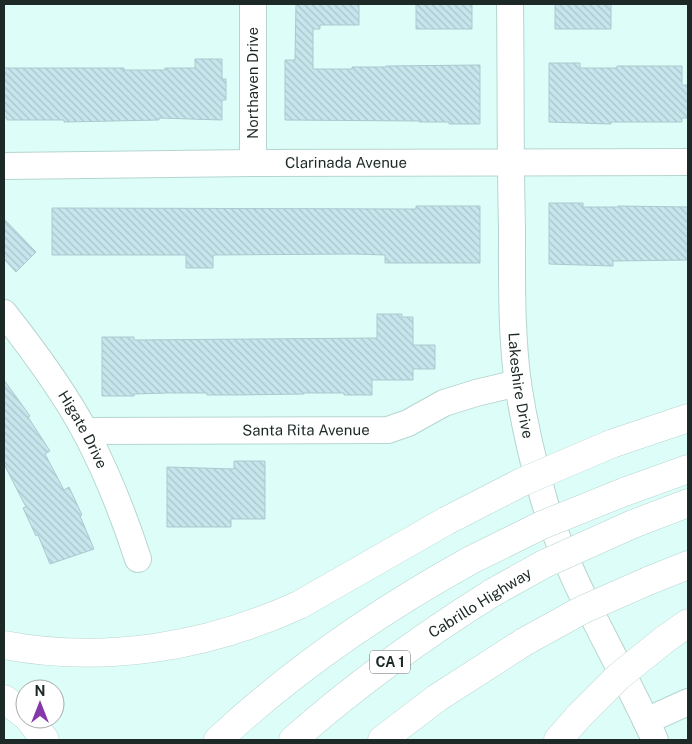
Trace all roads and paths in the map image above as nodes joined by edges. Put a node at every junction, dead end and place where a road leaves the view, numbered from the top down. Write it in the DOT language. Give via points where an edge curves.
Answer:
graph roads {
  1 [pos="253,4"];
  2 [pos="510,4"];
  3 [pos="253,162"];
  4 [pos="511,162"];
  5 [pos="688,162"];
  6 [pos="4,166"];
  7 [pos="4,313"];
  8 [pos="518,383"];
  9 [pos="688,418"];
  10 [pos="85,431"];
  11 [pos="688,469"];
  12 [pos="688,503"];
  13 [pos="138,559"];
  14 [pos="688,564"];
  15 [pos="688,623"];
  16 [pos="4,645"];
  17 [pos="477,672"];
  18 [pos="4,699"];
  19 [pos="688,702"];
  20 [pos="15,707"];
  21 [pos="37,729"];
  22 [pos="651,731"];
  23 [pos="46,740"];
  24 [pos="218,740"];
  25 [pos="293,740"];
  26 [pos="382,740"];
  27 [pos="412,740"];
  28 [pos="558,740"];
  1 -- 3 [label="street, Northaven Drive"];
  2 -- 4 [label="street, Lakeshire Drive"];
  3 -- 4 [label="street, Clarinada Avenue"];
  3 -- 6 [label="street, Clarinada Avenue"];
  4 -- 5 [label="street, Clarinada Avenue"];
  4 -- 8 [label="street, Lakeshire Drive"];
  7 -- 10 [label="street, Higate Drive" via="47,370"];
  8 -- 10 [label="street, Santa Rita Avenue" via="444,403 408,424 388,430"];
  8 -- 22 [label="street, Lakeshire Drive" via="532,458 558,540"];
  9 -- 16 [label="highway, bridge" via="611,444 522,482 446,521 299,605 228,632 180,644 106,652"];
  10 -- 13 [label="street, Higate Drive" via="118,504"];
  11 -- 24 [label="highway, bridge" via="542,525 426,585 346,636 272,692"];
  12 -- 25 [label="highway, Cabrillo Highway / CA 1, bridge" via="632,524 544,564 492,594 382,668"];
  14 -- 17 [label="highway, bridge" via="582,610"];
  15 -- 28 [label="highway, bridge" via="618,677"];
  17 -- 26 [label="highway"];
  17 -- 27 [label="highway"];
  18 -- 20 [label="highway"];
  19 -- 22 [label="street"];
  21 -- 23 [label="highway"];
}
